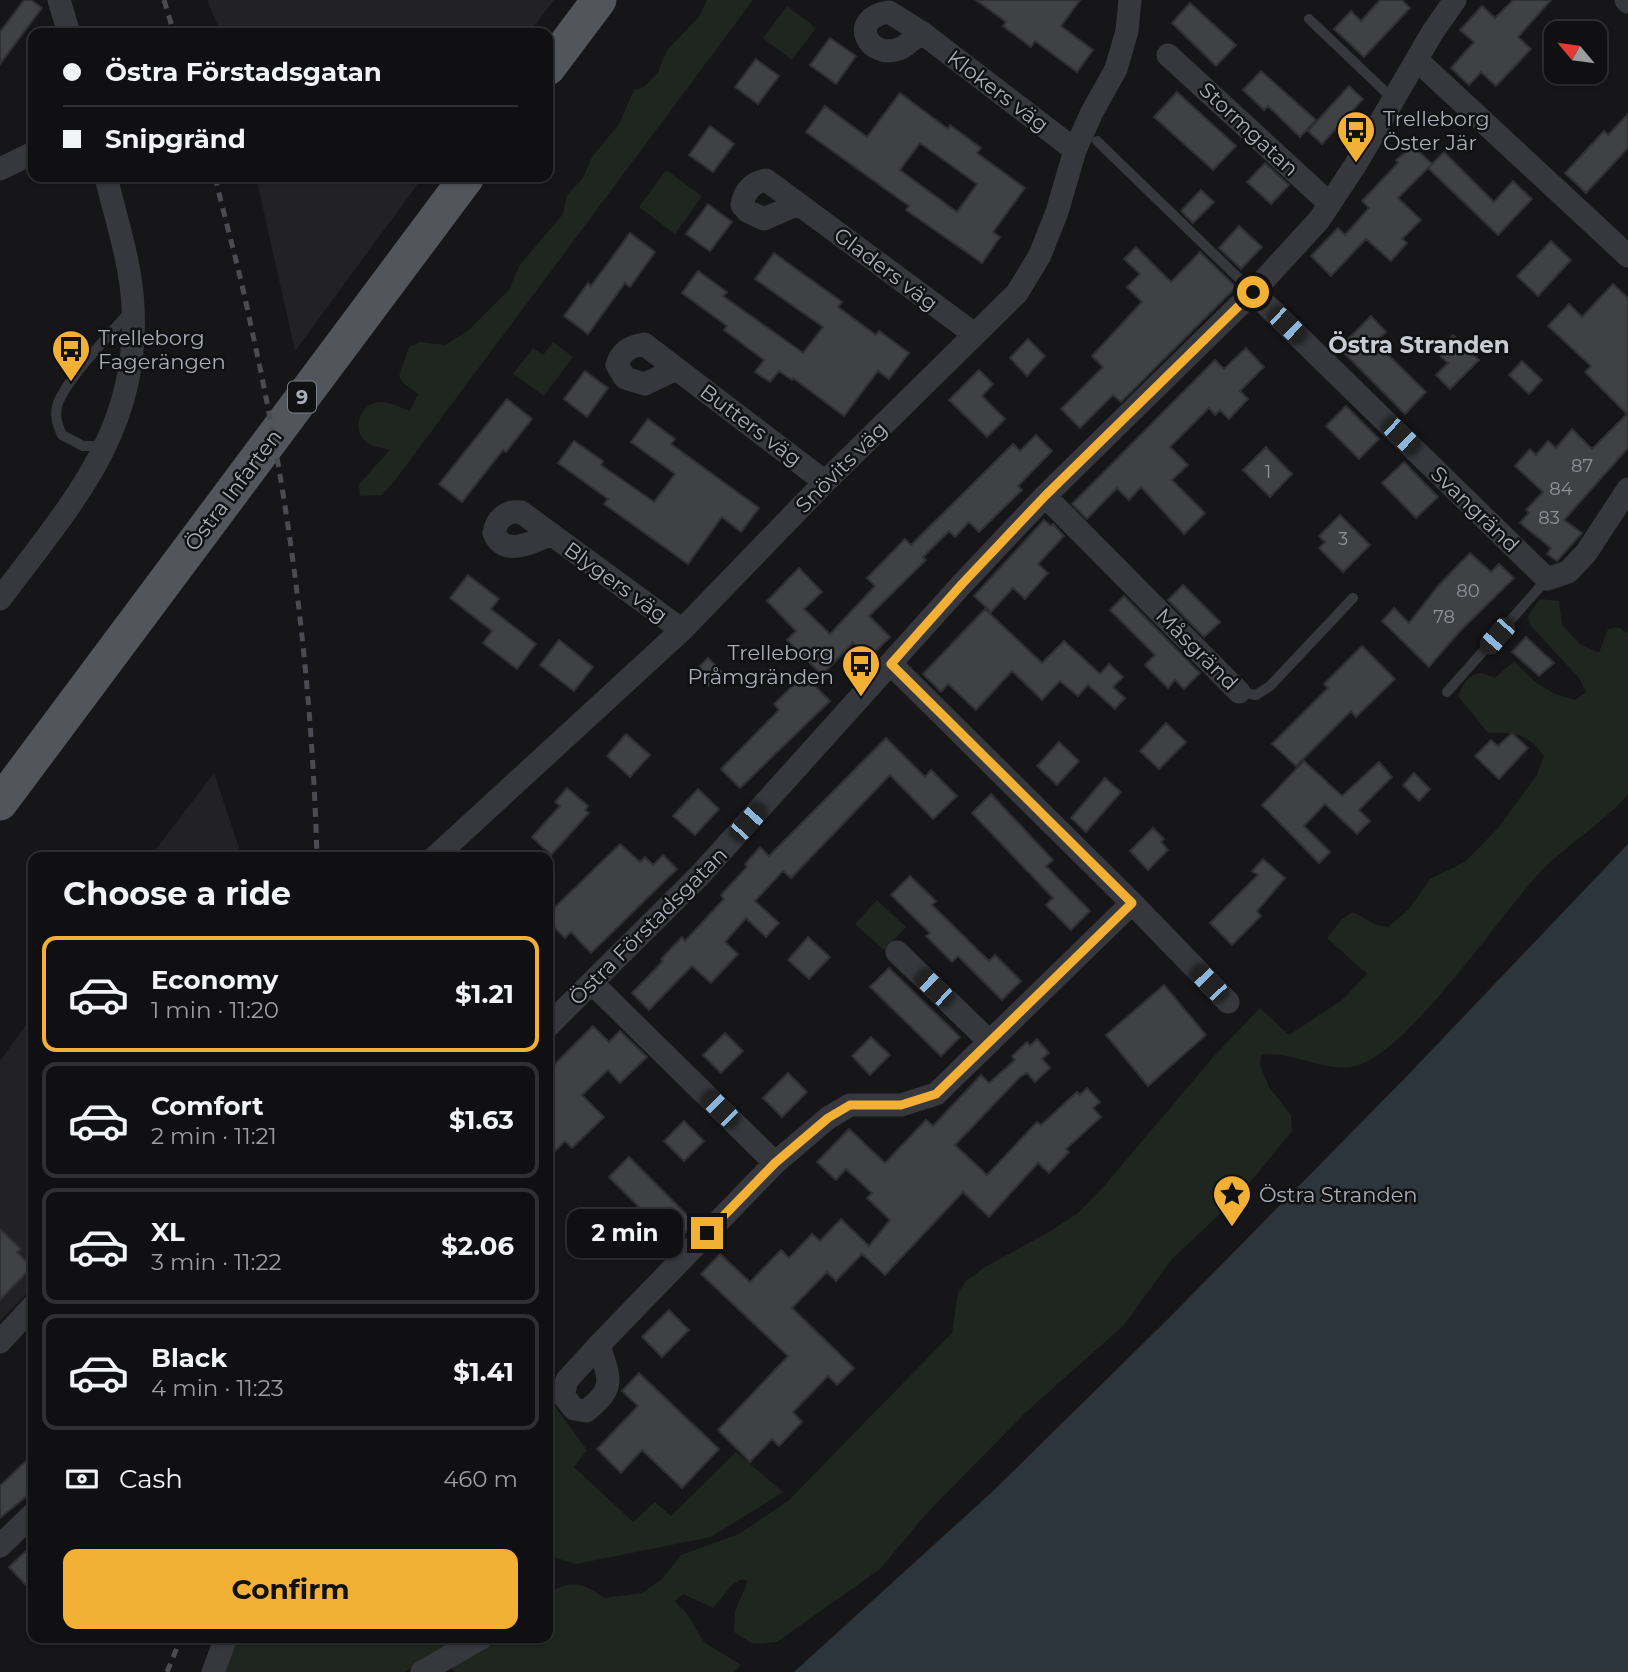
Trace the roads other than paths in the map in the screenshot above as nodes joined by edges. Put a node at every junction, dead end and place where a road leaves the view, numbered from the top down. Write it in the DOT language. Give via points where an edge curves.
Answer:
graph roads {
  1 [pos="59,0"];
  2 [pos="598,0"];
  3 [pos="1130,0"];
  4 [pos="1455,0"];
  5 [pos="1309,19"];
  6 [pos="67,28"];
  7 [pos="921,32"];
  8 [pos="1168,55"];
  9 [pos="553,61"];
  10 [pos="1418,61"];
  11 [pos="1394,100"];
  12 [pos="1097,141"];
  13 [pos="1075,150"];
  14 [pos="28,155"];
  15 [pos="0,169"];
  16 [pos="107,182"];
  17 [pos="463,182"];
  18 [pos="798,204"];
  19 [pos="1330,204"];
  20 [pos="1628,256"];
  21 [pos="1253,292"];
  22 [pos="133,306"];
  23 [pos="974,334"];
  24 [pos="676,369"];
  25 [pos="107,447"];
  26 [pos="825,482"];
  27 [pos="1628,489"];
  28 [pos="1045,496"];
  29 [pos="551,534"];
  30 [pos="1547,579"];
  31 [pos="0,598"];
  32 [pos="1353,598"];
  33 [pos="682,630"];
  34 [pos="891,664"];
  35 [pos="1239,692"];
  36 [pos="1447,692"];
  37 [pos="0,803"];
  38 [pos="441,852"];
  39 [pos="1132,903"];
  40 [pos="897,952"];
  41 [pos="593,983"];
  42 [pos="1228,1002"];
  43 [pos="553,1021"];
  44 [pos="990,1042"];
  45 [pos="775,1163"];
  46 [pos="28,1311"];
  47 [pos="0,1342"];
  48 [pos="599,1345"];
  49 [pos="28,1519"];
  50 [pos="0,1546"];
  51 [pos="224,1643"];
  52 [pos="472,1643"];
  53 [pos="213,1672"];
  54 [pos="422,1672"];
  1 -- 6 [label="street"];
  2 -- 9 [label="main road"];
  3 -- 13 [label="street, Snövits väg" via="1116,69"];
  4 -- 10 [label="street, Östra Förstadsgatan"];
  5 -- 11 [label="lane"];
  7 -- 13 [label="street, Klokers väg"];
  8 -- 19 [label="street, Stormgatan"];
  10 -- 11 [label="street, Östra Förstadsgatan"];
  10 -- 20 [label="street"];
  11 -- 19 [label="street, Östra Förstadsgatan"];
  12 -- 21 [label="lane"];
  13 -- 23 [label="street, Snövits väg" via="1040,255 1017,293"];
  14 -- 15 [label="street"];
  16 -- 22 [label="street"];
  17 -- 37 [label="main road, Östra Infarten / 9"];
  18 -- 23 [label="street, Gladers väg"];
  19 -- 21 [label="street, Östra Förstadsgatan"];
  21 -- 28 [label="street, Östra Förstadsgatan"];
  21 -- 30 [label="street, Svangränd"];
  22 -- 25 [label="street" via="132,365"];
  22 -- 25 [label="lane" via="57,405 62,435 83,446"];
  23 -- 26 [label="street, Snövits väg"];
  24 -- 26 [label="street, Butters väg"];
  25 -- 31 [label="street" via="78,494"];
  26 -- 33 [label="street, Snövits väg"];
  27 -- 30 [label="street" via="1586,553 1568,572"];
  28 -- 34 [label="street, Östra Förstadsgatan"];
  28 -- 35 [label="street, Måsgränd"];
  29 -- 33 [label="street, Blygers väg"];
  30 -- 36 [label="lane"];
  32 -- 35 [label="lane, Måsgränd" via="1270,686 1256,695"];
  33 -- 38 [label="street, Snövits väg"];
  34 -- 39 [label="street"];
  34 -- 41 [label="street, Östra Förstadsgatan" via="700,875"];
  39 -- 42 [label="street"];
  39 -- 44 [label="street"];
  40 -- 44 [label="street"];
  41 -- 43 [label="street, Östra Förstadsgatan"];
  41 -- 45 [label="street"];
  44 -- 45 [label="street" via="936,1094 901,1105 850,1105"];
  45 -- 48 [label="street"];
  46 -- 47 [label="street"];
  49 -- 50 [label="street"];
  51 -- 53 [label="street"];
  52 -- 54 [label="street"];
}
